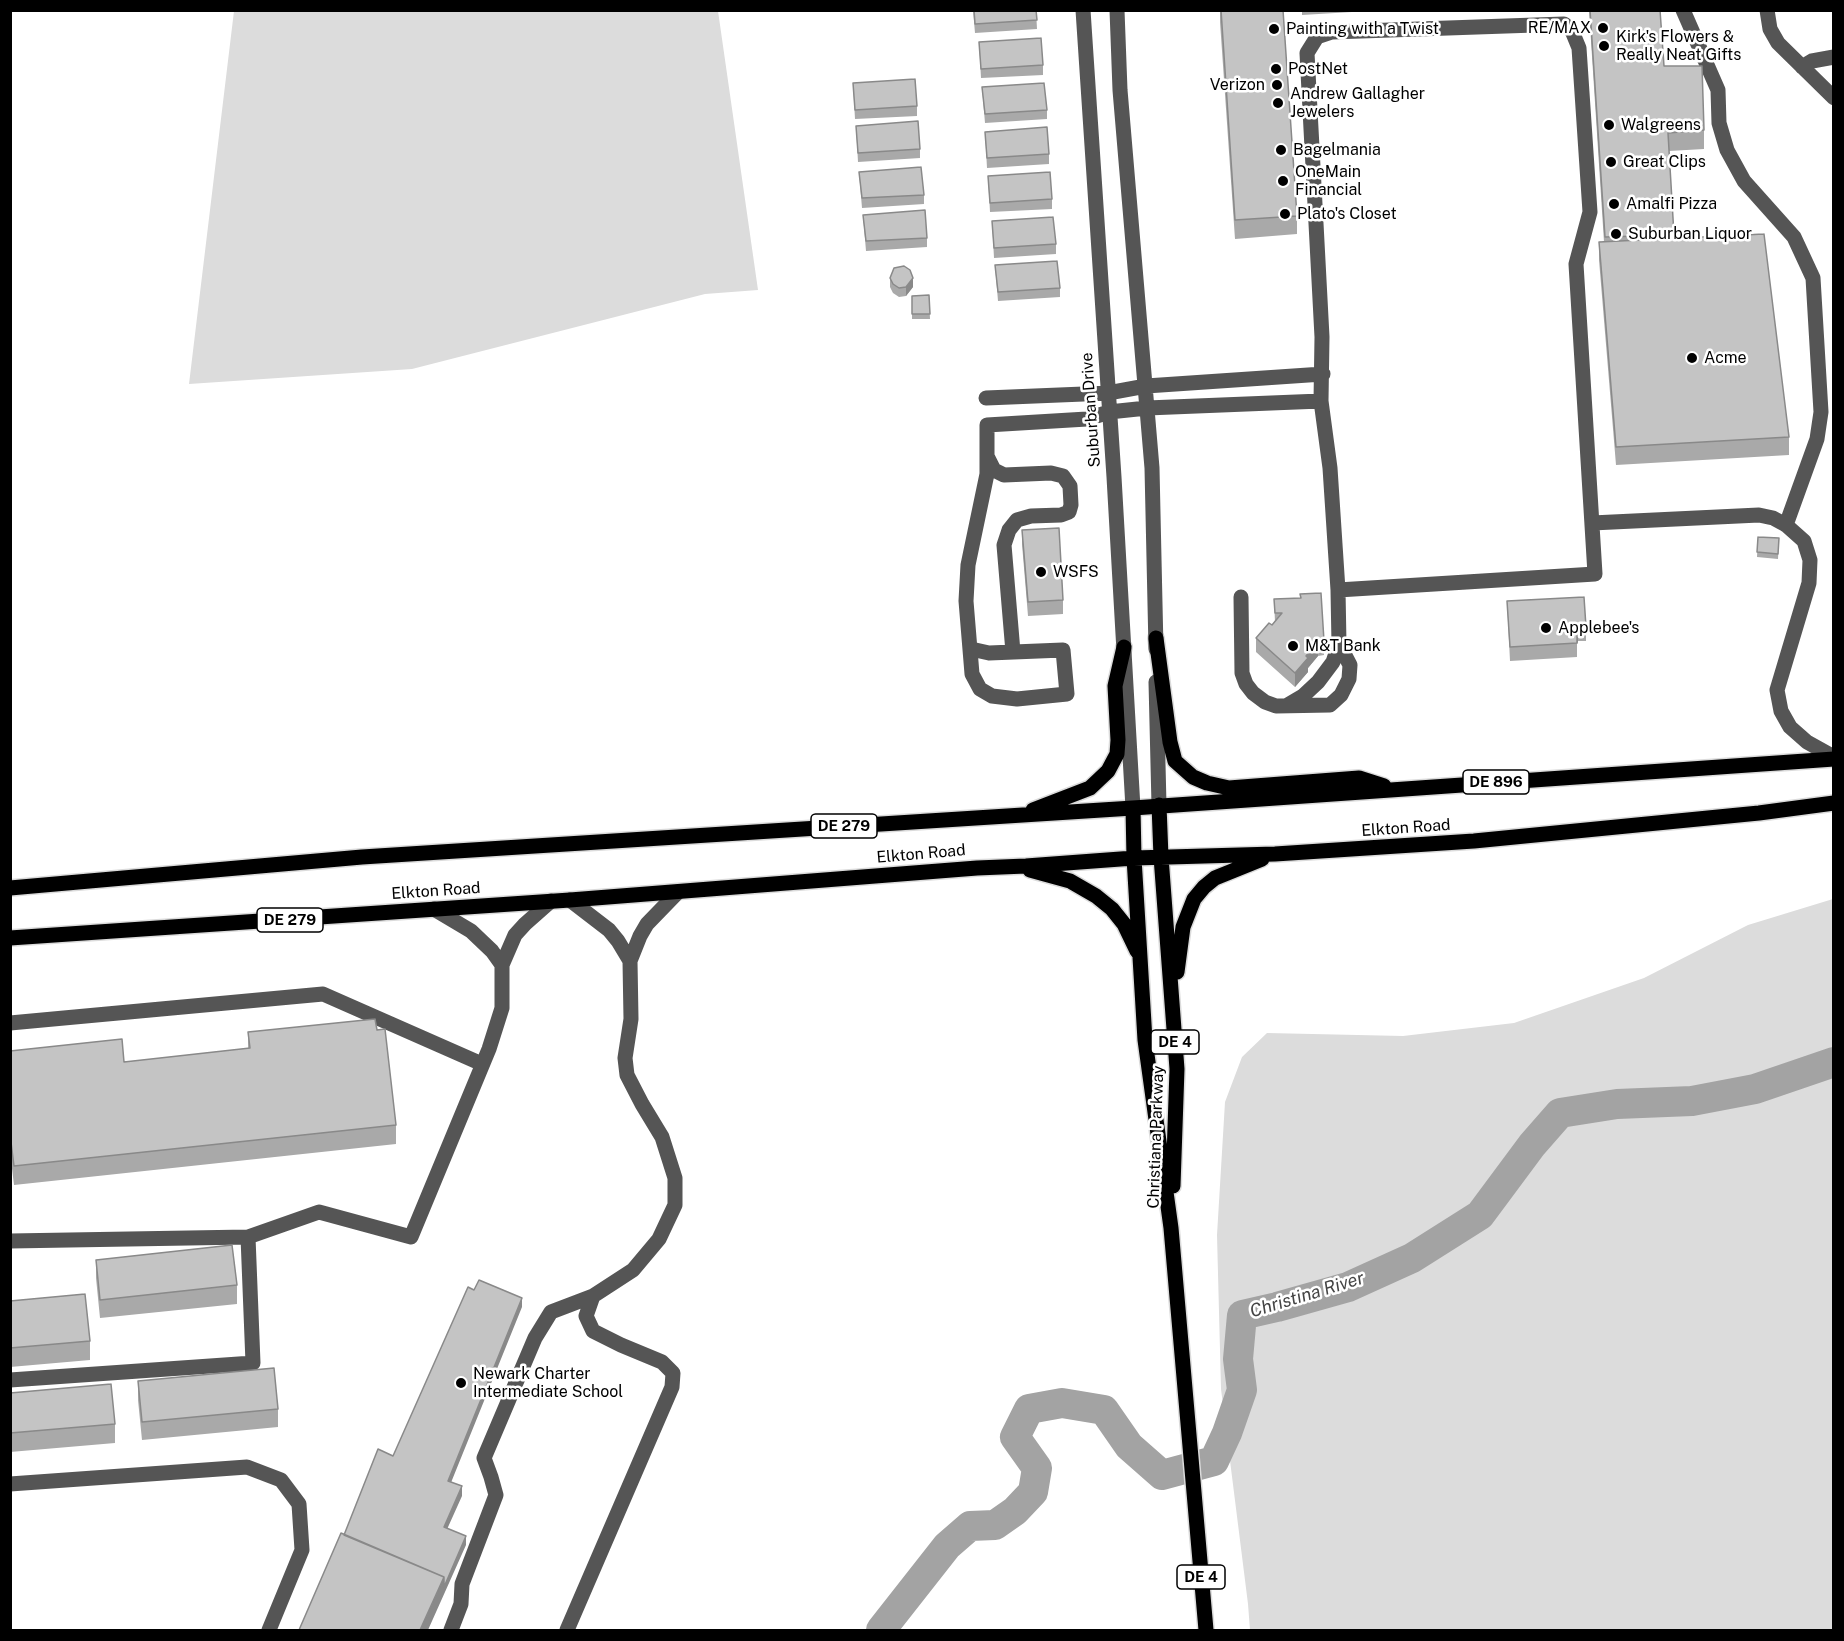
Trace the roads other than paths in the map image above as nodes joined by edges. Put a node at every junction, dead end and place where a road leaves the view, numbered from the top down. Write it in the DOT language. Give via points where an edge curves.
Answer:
graph roads {
  1 [pos="1083,10"];
  2 [pos="1117,10"];
  3 [pos="1683,10"];
  4 [pos="1767,10"];
  5 [pos="1833,57"];
  6 [pos="1802,67"];
  7 [pos="1833,99"];
  8 [pos="1323,374"];
  9 [pos="1146,386"];
  10 [pos="1108,393"];
  11 [pos="986,398"];
  12 [pos="1321,401"];
  13 [pos="1147,408"];
  14 [pos="1109,412"];
  15 [pos="988,458"];
  16 [pos="1592,524"];
  17 [pos="1786,525"];
  18 [pos="1338,590"];
  19 [pos="1241,597"];
  20 [pos="1156,638"];
  21 [pos="1339,644"];
  22 [pos="1124,647"];
  23 [pos="971,649"];
  24 [pos="1013,652"];
  25 [pos="1286,706"];
  26 [pos="1833,758"];
  27 [pos="1392,789"];
  28 [pos="1833,803"];
  29 [pos="1159,805"];
  30 [pos="1133,808"];
  31 [pos="1020,815"];
  32 [pos="1275,854"];
  33 [pos="1161,857"];
  34 [pos="1134,858"];
  35 [pos="1015,866"];
  36 [pos="10,888"];
  37 [pos="678,892"];
  38 [pos="570,900"];
  39 [pos="551,901"];
  40 [pos="434,909"];
  41 [pos="10,938"];
  42 [pos="1140,959"];
  43 [pos="630,961"];
  44 [pos="502,964"];
  45 [pos="1173,1014"];
  46 [pos="10,1023"];
  47 [pos="482,1064"];
  48 [pos="1171,1228"];
  49 [pos="248,1237"];
  50 [pos="10,1241"];
  51 [pos="593,1296"];
  52 [pos="10,1380"];
  53 [pos="10,1484"];
  54 [pos="269,1630"];
  55 [pos="451,1630"];
  56 [pos="567,1630"];
  57 [pos="1206,1630"];
  1 -- 10 [label="street, Suburban Drive"];
  2 -- 9 [label="street" via="1120,90"];
  3 -- 17 [label="street" via="1718,90 1719,123 1727,150 1744,181 1794,237 1813,278 1821,412 1817,439"];
  4 -- 6 [label="street" via="1770,29 1778,43"];
  5 -- 6 [label="street"];
  6 -- 7 [label="street"];
  8 -- 9 [label="street"];
  8 -- 12 [label="street"];
  8 -- 16 [label="street" via="1306,53 1317,38 1332,32 1564,24 1572,31 1579,48 1590,212 1576,264"];
  9 -- 10 [label="street"];
  9 -- 13 [label="street"];
  10 -- 11 [label="street"];
  10 -- 14 [label="street, Suburban Drive"];
  12 -- 13 [label="street"];
  12 -- 18 [label="street"];
  13 -- 14 [label="street"];
  13 -- 20 [label="street"];
  14 -- 15 [label="street" via="1087,419 987,425"];
  14 -- 22 [label="street, Suburban Drive"];
  15 -- 23 [label="street" via="968,565 966,601"];
  15 -- 24 [label="street" via="994,470 1004,475 1051,473 1063,476 1070,486 1069,512 1017,520 1009,530 1004,545"];
  16 -- 17 [label="street" via="1759,515"];
  16 -- 18 [label="street" via="1595,574"];
  17 -- 26 [label="street" via="1804,541 1810,560 1809,583 1777,690 1781,711 1790,727"];
  18 -- 21 [label="street"];
  19 -- 25 [label="street" via="1242,673 1253,693 1265,702"];
  20 -- 27 [label="main road" via="1175,761 1193,777 1229,788 1359,778"];
  20 -- 29 [label="street"];
  21 -- 25 [label="street" via="1333,662 1318,682"];
  21 -- 25 [label="street" via="1350,665 1349,680 1341,695 1330,705"];
  22 -- 30 [label="street, Suburban Drive"];
  22 -- 31 [label="main road" via="1114,686 1119,741 1108,771 1090,788"];
  23 -- 24 [label="street"];
  23 -- 24 [label="street" via="972,674 980,688 992,696 1017,699 1067,694 1063,650"];
  26 -- 27 [label="main road, Elkton Road / DE 896"];
  27 -- 29 [label="main road, Elkton Road / DE 896"];
  28 -- 32 [label="main road, Elkton Road" via="1474,841"];
  29 -- 30 [label="main road, Elkton Road / DE 896"];
  29 -- 33 [label="main road, Christiana Parkway / DE 4"];
  30 -- 31 [label="main road, Elkton Road / DE 279"];
  30 -- 34 [label="main road, Christiana Parkway / DE 4"];
  31 -- 36 [label="main road, Elkton Road / DE 279" via="362,858"];
  32 -- 33 [label="main road, Elkton Road"];
  32 -- 45 [label="main road" via="1215,878 1194,899 1183,927"];
  33 -- 34 [label="main road, Elkton Road / DE 279"];
  33 -- 45 [label="main road, Christiana Parkway / DE 4"];
  34 -- 35 [label="main road, Elkton Road / DE 279"];
  34 -- 42 [label="main road, Christiana Parkway / DE 4"];
  35 -- 37 [label="main road, Elkton Road / DE 279"];
  35 -- 42 [label="main road" via="1070,881 1096,896 1124,924"];
  37 -- 38 [label="main road, Elkton Road / DE 279"];
  37 -- 43 [label="street" via="647,924"];
  38 -- 39 [label="main road, Elkton Road / DE 279"];
  38 -- 43 [label="street" via="609,930"];
  39 -- 40 [label="main road, Elkton Road / DE 279"];
  39 -- 44 [label="street" via="515,935"];
  40 -- 41 [label="main road, Elkton Road / DE 279"];
  40 -- 44 [label="street" via="471,931"];
  42 -- 48 [label="main road, Christiana Parkway / DE 4" via="1145,1040"];
  43 -- 51 [label="street" via="627,1075 663,1137 675,1178 675,1205 659,1239 633,1270"];
  44 -- 47 [label="street" via="502,1008"];
  45 -- 48 [label="main road, Christiana Parkway / DE 4" via="1177,1069"];
  46 -- 47 [label="street" via="323,994"];
  47 -- 49 [label="street" via="411,1237 319,1212"];
  48 -- 57 [label="main road, DE 4"];
  49 -- 50 [label="street"];
  49 -- 52 [label="street" via="253,1363"];
  51 -- 55 [label="street" via="551,1312 535,1338 484,1458 496,1495 462,1584"];
  51 -- 56 [label="street" via="586,1316 593,1331 662,1362 673,1373 672,1387"];
  53 -- 54 [label="street" via="248,1467 281,1480 299,1504 302,1550"];
}
